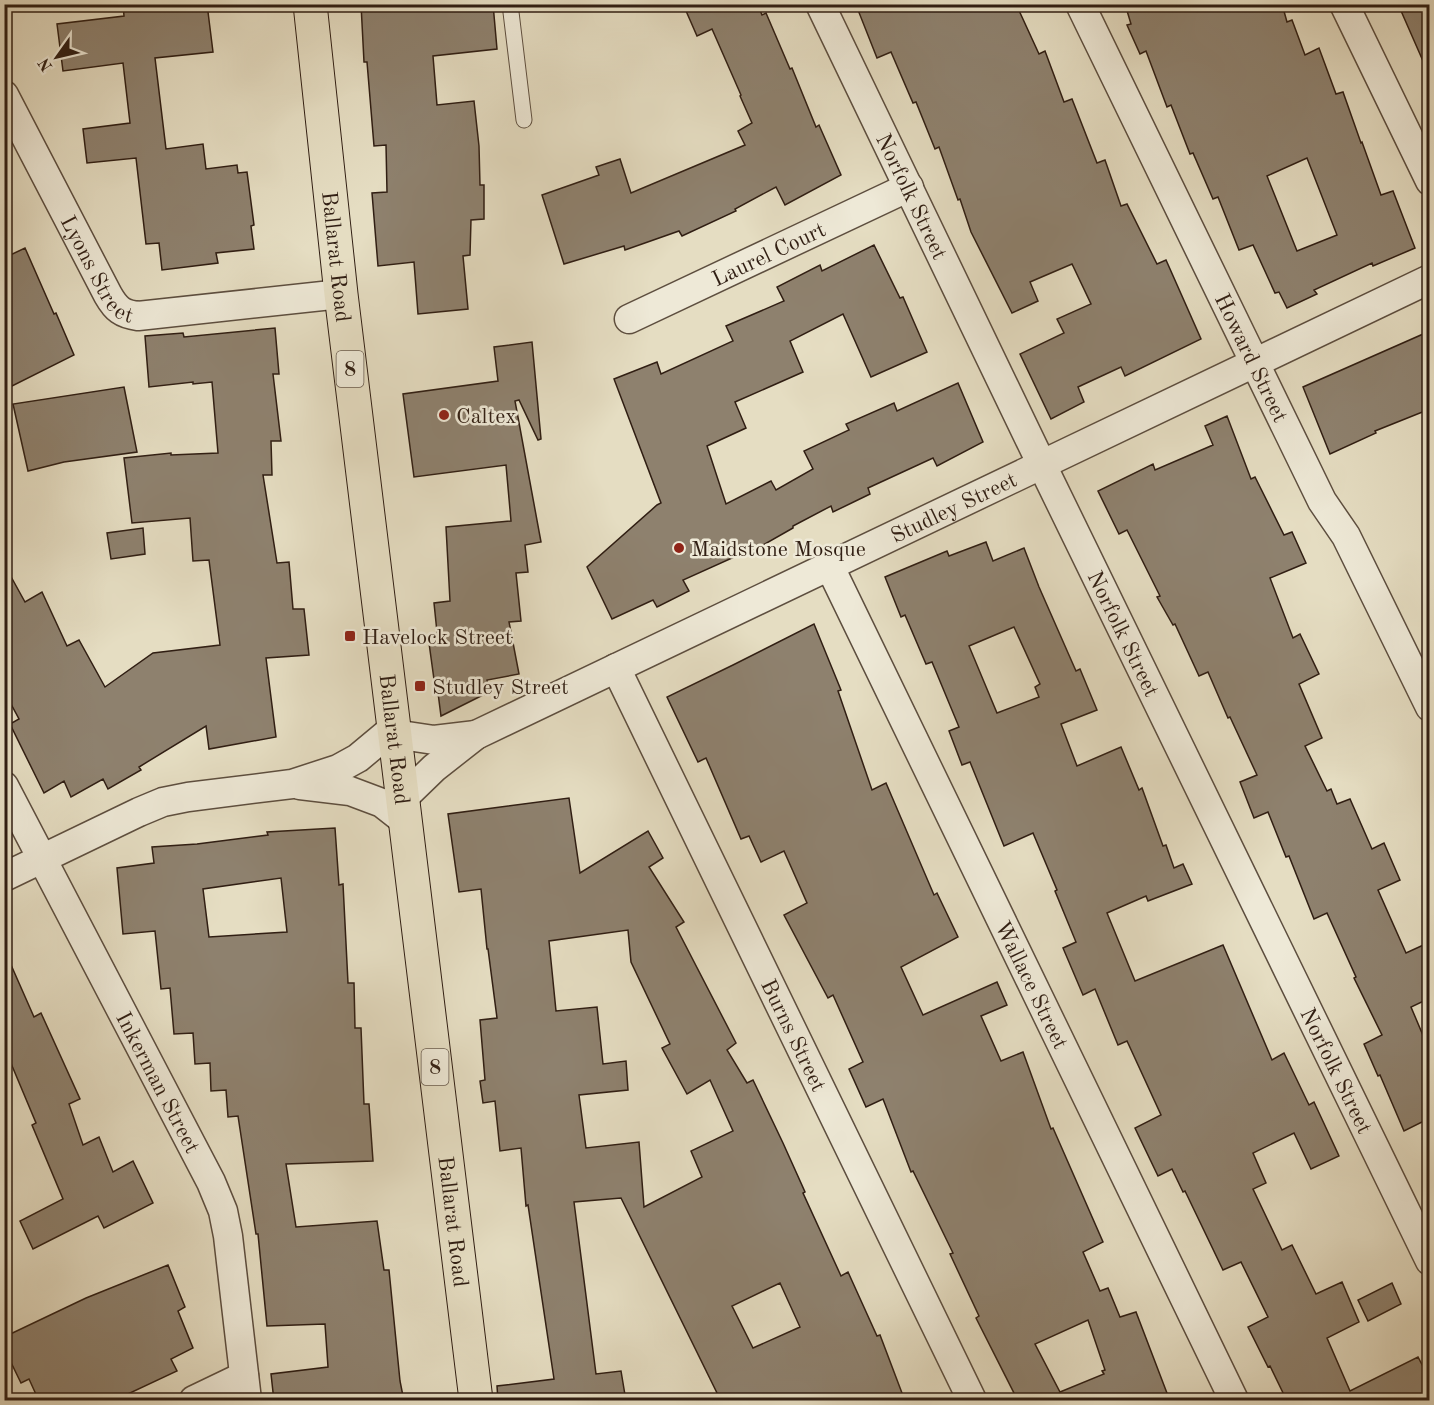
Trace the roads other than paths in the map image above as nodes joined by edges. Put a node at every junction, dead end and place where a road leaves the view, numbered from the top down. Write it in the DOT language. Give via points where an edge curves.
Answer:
graph roads {
  1 [pos="310,4"];
  2 [pos="510,4"];
  3 [pos="820,4"];
  4 [pos="1080,4"];
  5 [pos="1344,4"];
  6 [pos="4,95"];
  7 [pos="524,120"];
  8 [pos="1430,181"];
  9 [pos="909,187"];
  10 [pos="1430,279"];
  11 [pos="341,294"];
  12 [pos="629,319"];
  13 [pos="1253,363"];
  14 [pos="1042,465"];
  15 [pos="830,567"];
  16 [pos="616,668"];
  17 [pos="1430,707"];
  18 [pos="394,731"];
  19 [pos="476,735"];
  20 [pos="292,784"];
  21 [pos="4,786"];
  22 [pos="404,810"];
  23 [pos="43,859"];
  24 [pos="4,877"];
  25 [pos="1430,1261"];
  26 [pos="245,1388"];
  27 [pos="194,1401"];
  28 [pos="476,1401"];
  29 [pos="972,1401"];
  30 [pos="1234,1401"];
  1 -- 11 [label="highway, Ballarat Road / 8"];
  2 -- 7 [label="lane"];
  3 -- 9 [label="street, Norfolk Street"];
  4 -- 13 [label="street, Howard Street"];
  5 -- 8 [label="street"];
  6 -- 11 [label="street, Lyons Street" via="114,306 127,314 138,316"];
  9 -- 12 [label="street, Laurel Court"];
  9 -- 14 [label="street, Norfolk Street"];
  10 -- 13 [label="street, Studley Street"];
  11 -- 18 [label="highway, Ballarat Road / 8"];
  13 -- 14 [label="street, Studley Street"];
  13 -- 17 [label="street, Howard Street" via="1322,501 1346,536"];
  14 -- 15 [label="street, Studley Street"];
  14 -- 25 [label="street, Norfolk Street"];
  15 -- 16 [label="street, Studley Street"];
  15 -- 30 [label="street, Wallace Street"];
  16 -- 19 [label="street, Studley Street"];
  16 -- 29 [label="street, Burns Street"];
  18 -- 19 [label="street, Studley Street" via="434,740"];
  18 -- 20 [label="street" via="338,769"];
  18 -- 22 [label="highway, Ballarat Road / 8"];
  19 -- 22 [label="street, Studley Street" via="434,768"];
  20 -- 22 [label="street" via="350,791"];
  20 -- 23 [label="street" via="163,802"];
  21 -- 23 [label="street, Inkerman Street"];
  22 -- 28 [label="highway, Ballarat Road / 8"];
  23 -- 24 [label="street"];
  23 -- 26 [label="street, Inkerman Street" via="223,1211"];
  26 -- 27 [label="street"];
}
